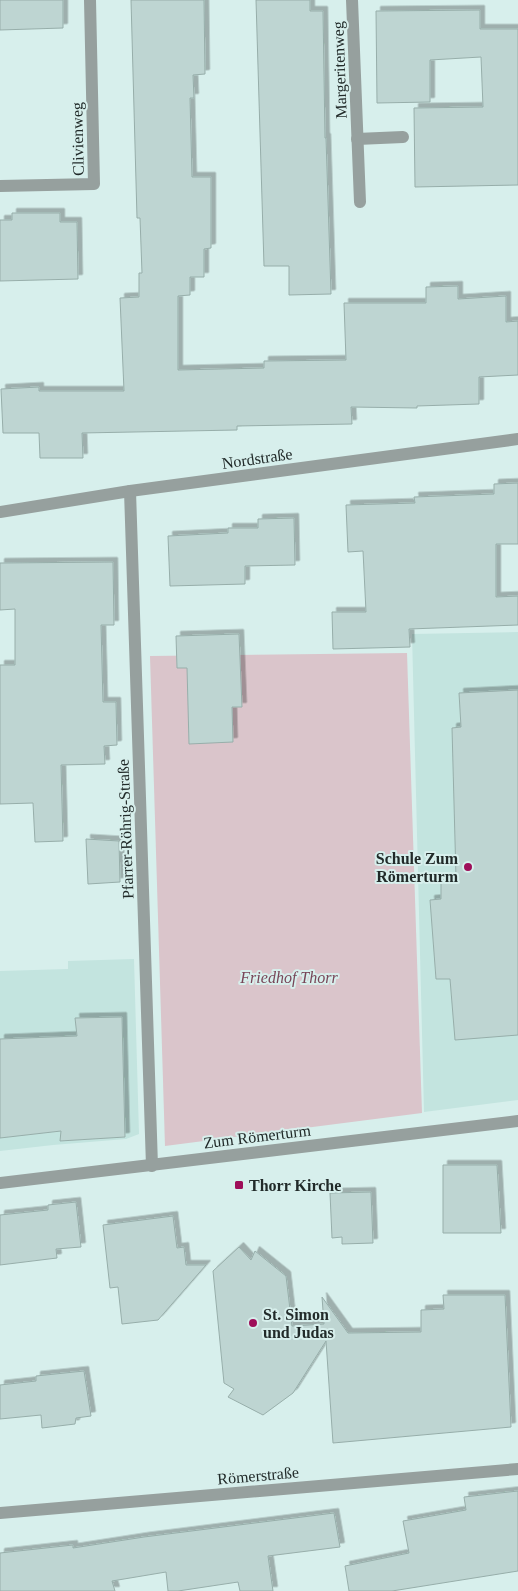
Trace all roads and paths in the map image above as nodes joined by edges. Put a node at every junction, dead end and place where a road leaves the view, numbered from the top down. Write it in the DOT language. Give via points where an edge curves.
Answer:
graph roads {
  1 [pos="90,0"];
  2 [pos="352,0"];
  3 [pos="402,137"];
  4 [pos="358,139"];
  5 [pos="0,186"];
  6 [pos="360,202"];
  7 [pos="518,439"];
  8 [pos="130,491"];
  9 [pos="0,512"];
  10 [pos="518,1121"];
  11 [pos="152,1166"];
  12 [pos="0,1183"];
  13 [pos="518,1469"];
  14 [pos="0,1514"];
  1 -- 5 [label="street, Clivienweg" via="94,184"];
  2 -- 4 [label="street, Margeritenweg"];
  3 -- 4 [label="street, Margeritenweg"];
  4 -- 6 [label="street, Margeritenweg"];
  7 -- 8 [label="street, Nordstraße"];
  8 -- 9 [label="street, Nordstraße"];
  8 -- 11 [label="street, Pfarrer-Röhrig-Straße"];
  10 -- 11 [label="street, Zum Römerturm"];
  11 -- 12 [label="street, Zum Römerturm"];
  13 -- 14 [label="street, Römerstraße"];
}
